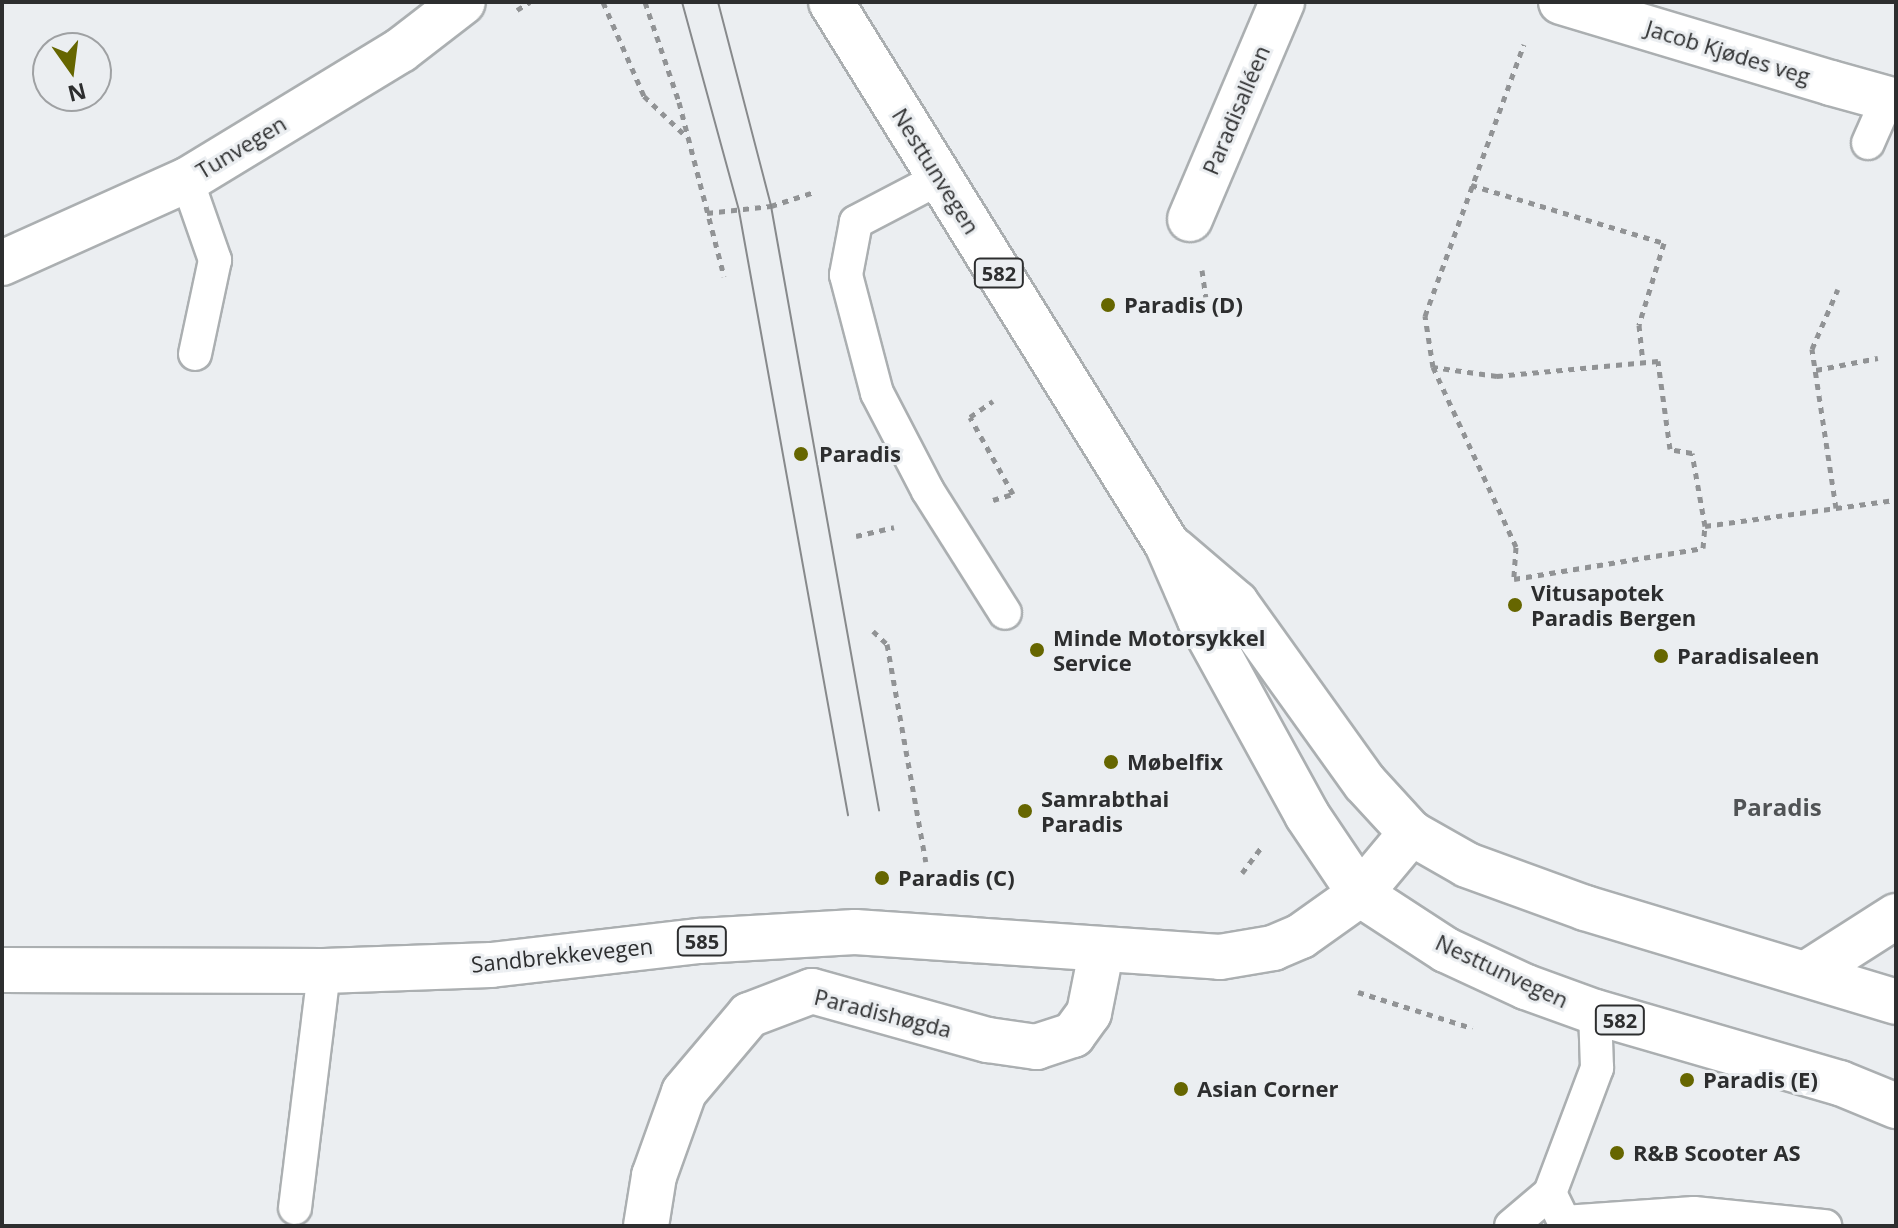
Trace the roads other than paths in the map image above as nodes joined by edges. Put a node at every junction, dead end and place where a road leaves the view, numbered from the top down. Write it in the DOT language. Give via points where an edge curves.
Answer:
graph roads {
  1 [pos="463,2"];
  2 [pos="831,2"];
  3 [pos="1282,2"];
  4 [pos="1561,2"];
  5 [pos="1891,100"];
  6 [pos="1868,143"];
  7 [pos="940,178"];
  8 [pos="187,180"];
  9 [pos="1190,219"];
  10 [pos="2,263"];
  11 [pos="195,354"];
  12 [pos="1167,544"];
  13 [pos="1005,613"];
  14 [pos="1411,833"];
  15 [pos="1360,894"];
  16 [pos="1896,916"];
  17 [pos="1101,953"];
  18 [pos="2,970"];
  19 [pos="324,971"];
  20 [pos="1807,973"];
  21 [pos="1896,1002"];
  22 [pos="1595,1012"];
  23 [pos="1896,1106"];
  24 [pos="1550,1193"];
  25 [pos="295,1208"];
  26 [pos="646,1226"];
  27 [pos="1511,1226"];
  28 [pos="1825,1226"];
  1 -- 8 [label="main road, Tunvegen" via="401,50"];
  2 -- 7 [label="main road, Nesttunvegen / 582"];
  3 -- 9 [label="main road, Paradisalléen"];
  4 -- 5 [label="main road, Jacob Kjødes veg"];
  5 -- 6 [label="lane"];
  7 -- 12 [label="main road, Nesttunvegen / 582"];
  7 -- 13 [label="lane" via="856,222 846,275 877,393 928,491"];
  8 -- 10 [label="main road, Tunvegen"];
  8 -- 11 [label="lane" via="215,260"];
  12 -- 14 [label="main road, Nesttunvegen / 582" via="1236,603 1365,783"];
  12 -- 15 [label="main road, Nesttunvegen / 582" via="1200,620 1307,815"];
  14 -- 15 [label="main road, Sandbrekkevegen / 585"];
  14 -- 20 [label="main road, Nesttunvegen / 582" via="1467,865 1585,908"];
  15 -- 17 [label="main road, Sandbrekkevegen / 585" via="1301,936 1273,948 1220,957"];
  15 -- 22 [label="main road, Nesttunvegen / 582" via="1446,950"];
  16 -- 20 [label="main road"];
  17 -- 19 [label="main road, Sandbrekkevegen / 585" via="855,932 700,941 491,965"];
  17 -- 26 [label="main road, Paradishøgda" via="1089,1013 1073,1035 1036,1047 988,1040 812,991 749,1015 684,1092 654,1176"];
  18 -- 19 [label="main road, Sandbrekkevegen / 585"];
  19 -- 25 [label="lane"];
  20 -- 21 [label="main road, Nesttunvegen / 582"];
  22 -- 23 [label="main road, Nesttunvegen / 582" via="1840,1083"];
  22 -- 24 [label="lane" via="1597,1068"];
  24 -- 27 [label="lane"];
  24 -- 28 [label="lane" via="1564,1222 1694,1213"];
}
